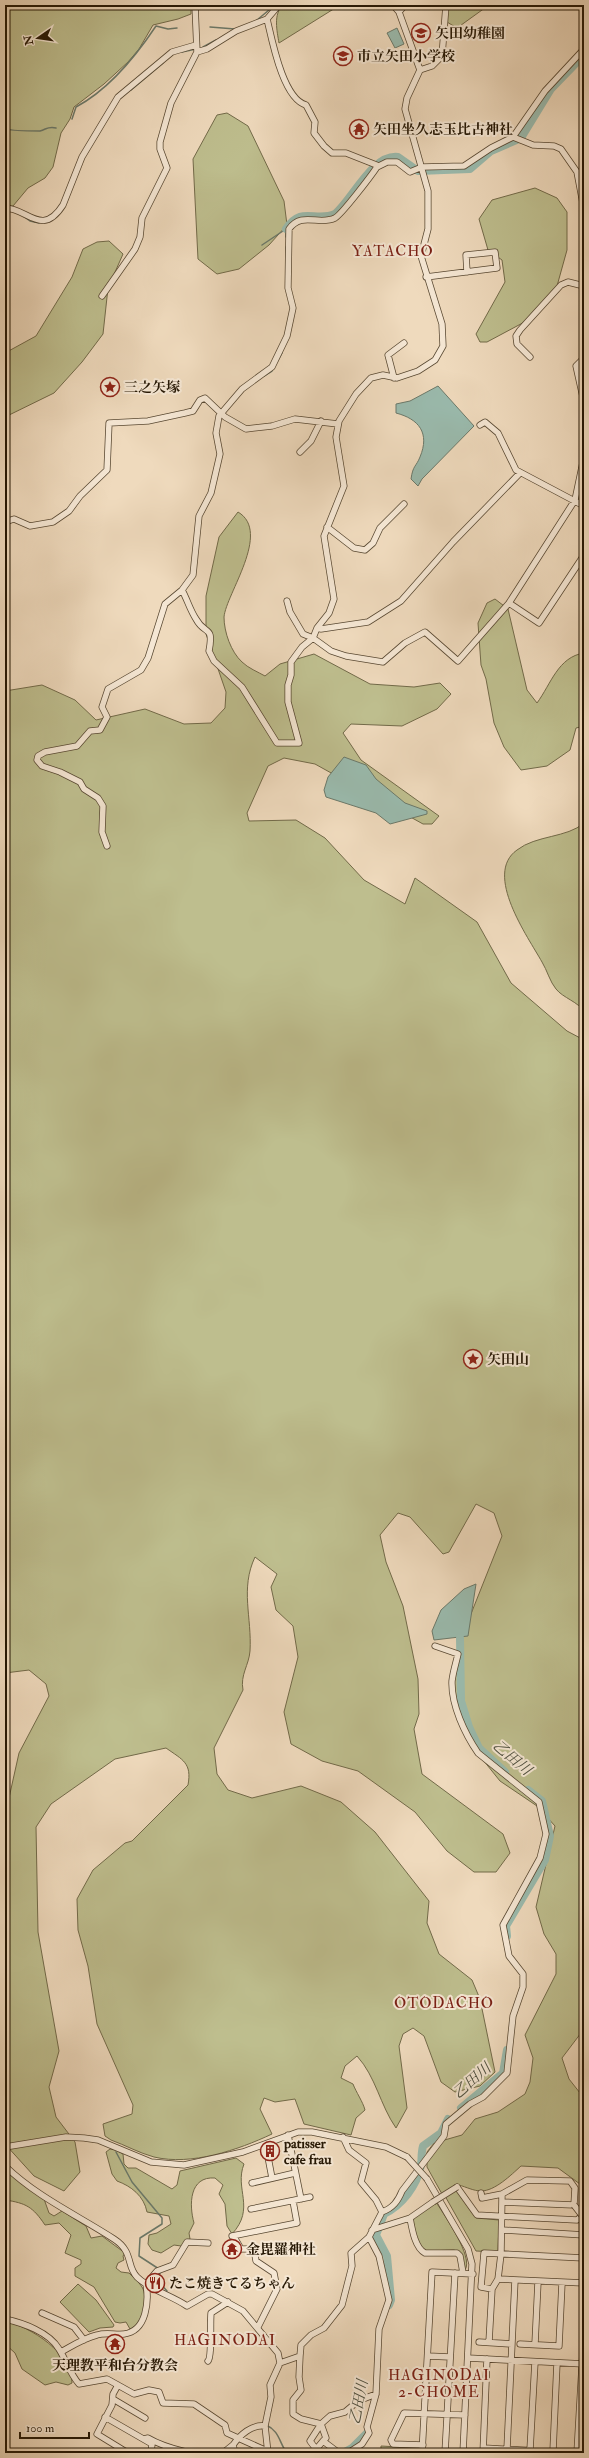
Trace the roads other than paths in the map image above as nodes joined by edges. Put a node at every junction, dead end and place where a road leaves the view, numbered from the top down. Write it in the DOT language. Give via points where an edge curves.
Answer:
graph roads {
  1 [pos="195,5"];
  2 [pos="279,5"];
  3 [pos="393,5"];
  4 [pos="405,5"];
  5 [pos="446,5"];
  6 [pos="399,12"];
  7 [pos="267,19"];
  8 [pos="196,48"];
  9 [pos="584,49"];
  10 [pos="420,70"];
  11 [pos="513,138"];
  12 [pos="377,164"];
  13 [pos="420,170"];
  14 [pos="5,208"];
  15 [pos="584,209"];
  16 [pos="467,272"];
  17 [pos="426,277"];
  18 [pos="584,286"];
  19 [pos="102,296"];
  20 [pos="404,343"];
  21 [pos="530,357"];
  22 [pos="584,358"];
  23 [pos="394,378"];
  24 [pos="584,402"];
  25 [pos="220,413"];
  26 [pos="321,421"];
  27 [pos="338,424"];
  28 [pos="480,425"];
  29 [pos="300,452"];
  30 [pos="584,458"];
  31 [pos="520,473"];
  32 [pos="575,500"];
  33 [pos="404,504"];
  34 [pos="584,506"];
  35 [pos="5,522"];
  36 [pos="327,527"];
  37 [pos="584,555"];
  38 [pos="182,590"];
  39 [pos="287,601"];
  40 [pos="509,603"];
  41 [pos="317,628"];
  42 [pos="313,638"];
  43 [pos="107,846"];
  44 [pos="435,1646"];
  45 [pos="288,2135"];
  46 [pos="343,2138"];
  47 [pos="5,2147"];
  48 [pos="268,2157"];
  49 [pos="5,2166"];
  50 [pos="296,2173"];
  51 [pos="272,2178"];
  52 [pos="252,2183"];
  53 [pos="481,2193"];
  54 [pos="502,2194"];
  55 [pos="310,2197"];
  56 [pos="301,2199"];
  57 [pos="293,2201"];
  58 [pos="503,2202"];
  59 [pos="574,2205"];
  60 [pos="251,2209"];
  61 [pos="382,2212"];
  62 [pos="584,2214"];
  63 [pos="502,2216"];
  64 [pos="410,2218"];
  65 [pos="584,2218"];
  66 [pos="376,2230"];
  67 [pos="502,2230"];
  68 [pos="584,2235"];
  69 [pos="369,2237"];
  70 [pos="208,2243"];
  71 [pos="501,2254"];
  72 [pos="584,2258"];
  73 [pos="455,2273"];
  74 [pos="464,2273"];
  75 [pos="473,2274"];
  76 [pos="498,2279"];
  77 [pos="515,2280"];
  78 [pos="538,2282"];
  79 [pos="562,2282"];
  80 [pos="584,2283"];
  81 [pos="146,2284"];
  82 [pos="492,2290"];
  83 [pos="228,2302"];
  84 [pos="42,2313"];
  85 [pos="5,2319"];
  86 [pos="258,2327"];
  87 [pos="584,2331"];
  88 [pos="84,2340"];
  89 [pos="479,2342"];
  90 [pos="489,2342"];
  91 [pos="512,2344"];
  92 [pos="520,2344"];
  93 [pos="535,2344"];
  94 [pos="61,2352"];
  95 [pos="300,2356"];
  96 [pos="428,2356"];
  97 [pos="450,2356"];
  98 [pos="468,2358"];
  99 [pos="487,2359"];
  100 [pos="208,2361"];
  101 [pos="512,2361"];
  102 [pos="534,2362"];
  103 [pos="280,2363"];
  104 [pos="558,2363"];
  105 [pos="583,2364"];
  106 [pos="118,2385"];
  107 [pos="376,2394"];
  108 [pos="113,2399"];
  109 [pos="425,2413"];
  110 [pos="447,2414"];
  111 [pos="465,2415"];
  112 [pos="105,2417"];
  113 [pos="145,2418"];
  114 [pos="321,2424"];
  115 [pos="265,2426"];
  116 [pos="237,2439"];
  117 [pos="144,2440"];
  118 [pos="323,2441"];
  119 [pos="233,2445"];
  120 [pos="422,2445"];
  121 [pos="507,2449"];
  122 [pos="484,2450"];
  123 [pos="530,2450"];
  124 [pos="315,2451"];
  125 [pos="553,2451"];
  126 [pos="268,2452"];
  127 [pos="128,2453"];
  128 [pos="152,2453"];
  129 [pos="211,2453"];
  130 [pos="223,2453"];
  131 [pos="235,2453"];
  132 [pos="339,2453"];
  133 [pos="348,2453"];
  134 [pos="422,2453"];
  135 [pos="445,2453"];
  136 [pos="463,2453"];
  137 [pos="577,2453"];
  1 -- 8 [label="street"];
  2 -- 7 [label="street"];
  3 -- 6 [label="street"];
  4 -- 6 [label="street"];
  5 -- 10 [label="street" via="442,56 432,66"];
  6 -- 10 [label="street"];
  7 -- 8 [label="street" via="236,31 206,49"];
  7 -- 12 [label="street" via="288,88 300,103 306,105 315,122 314,133 332,153 346,153"];
  8 -- 14 [label="street" via="179,50 166,56 118,96 87,146 58,213 37,221"];
  8 -- 19 [label="street" via="163,129 160,149 168,168 142,218 140,237 135,249"];
  9 -- 11 [label="street" via="545,91"];
  10 -- 13 [label="street" via="405,109"];
  11 -- 13 [label="street" via="491,148 464,166"];
  11 -- 15 [label="street" via="533,145 554,146 567,155 577,172"];
  12 -- 13 [label="street" via="397,162 407,170"];
  12 -- 25 [label="street" via="337,217 323,220 303,219 289,229 288,288 293,308 285,340 278,352 277,360 269,370 242,389"];
  13 -- 17 [label="street" via="429,198 428,229 421,256"];
  16 -- 16 [label="street" via="497,268 495,252 466,255"];
  16 -- 17 [label="street"];
  17 -- 23 [label="street" via="442,324 443,346 440,354 430,365 403,377"];
  18 -- 21 [label="street" via="568,282 561,286 520,330 516,336 517,344"];
  20 -- 23 [label="street" via="388,355"];
  22 -- 24 [label="street" via="576,366"];
  23 -- 27 [label="street" via="377,376 366,382"];
  25 -- 26 [label="street" via="246,428 272,426 295,419"];
  25 -- 35 [label="street" via="205,398 200,400 193,411 152,420 109,423 107,470 69,511 46,524 30,526 14,519"];
  25 -- 38 [label="street" via="216,433 220,454 215,483 199,516 193,575"];
  26 -- 27 [label="street"];
  26 -- 29 [label="street" via="311,441"];
  27 -- 36 [label="street" via="336,441 345,481"];
  28 -- 31 [label="street" via="485,422 498,433 516,470"];
  30 -- 32 [label="street"];
  31 -- 32 [label="street"];
  31 -- 41 [label="street" via="453,542 401,601 368,622 321,630"];
  32 -- 34 [label="street"];
  32 -- 40 [label="street"];
  33 -- 36 [label="street" via="380,528 373,543 365,550 354,548"];
  36 -- 41 [label="street" via="324,540 334,599 329,613"];
  37 -- 40 [label="street" via="539,623"];
  38 -- 42 [label="street" via="196,621 210,632 209,651 214,661 242,687 277,743 299,743 288,702 291,662 302,647"];
  38 -- 43 [label="street" via="165,604 142,670 108,689 102,707 107,717 100,730 90,731 77,746 44,752 38,756 37,760 42,766 80,782 84,789 98,798 103,806 102,832"];
  39 -- 42 [label="street" via="291,614 303,634"];
  40 -- 42 [label="street" via="458,661 425,632 405,643 383,662 331,651"];
  41 -- 42 [label="street"];
  44 -- 61 [label="street" via="458,1654 452,1682 456,1706 470,1742 478,1753 539,1802 546,1834 540,1858 503,1925 509,1956 523,1974 523,1987 513,2016 507,2073 483,2097 470,2104 446,2124 444,2136 402,2191 398,2200 389,2210"];
  45 -- 46 [label="street" via="312,2132"];
  45 -- 47 [label="street" via="243,2152 184,2165 151,2162 98,2140 84,2138 66,2137"];
  45 -- 50 [label="street"];
  46 -- 61 [label="street" via="349,2150 366,2163 361,2182"];
  46 -- 75 [label="street, bridge" via="386,2147 407,2157 427,2179 468,2249"];
  48 -- 51 [label="street"];
  49 -- 81 [label="street" via="38,2194 114,2239 129,2255 132,2272"];
  50 -- 51 [label="street"];
  50 -- 56 [label="street"];
  51 -- 52 [label="street"];
  53 -- 54 [label="street" via="482,2198"];
  54 -- 58 [label="street"];
  54 -- 59 [label="street" via="527,2180 570,2181 575,2188"];
  55 -- 56 [label="street"];
  56 -- 57 [label="street"];
  57 -- 60 [label="street"];
  57 -- 86 [label="street" via="297,2223 233,2237 241,2249 254,2249 256,2261 274,2273 277,2289"];
  58 -- 59 [label="street"];
  58 -- 63 [label="street"];
  59 -- 65 [label="street, bridge"];
  61 -- 66 [label="street"];
  62 -- 63 [label="street" via="577,2220"];
  63 -- 64 [label="street, bridge" via="477,2215 457,2187"];
  63 -- 67 [label="street"];
  64 -- 66 [label="street"];
  64 -- 74 [label="street" via="414,2237 421,2250 425,2253 457,2253"];
  66 -- 69 [label="street"];
  67 -- 68 [label="street"];
  67 -- 71 [label="street"];
  69 -- 95 [label="street" via="351,2253 352,2266 342,2305 324,2328 300,2345"];
  69 -- 107 [label="street" via="379,2256 389,2300 379,2329"];
  70 -- 81 [label="street" via="187,2242 173,2265 157,2271"];
  71 -- 72 [label="street"];
  71 -- 76 [label="street"];
  71 -- 82 [label="street" via="484,2253 481,2287"];
  73 -- 74 [label="street"];
  73 -- 96 [label="street" via="432,2272"];
  73 -- 97 [label="street"];
  74 -- 75 [label="street"];
  75 -- 98 [label="street"];
  76 -- 77 [label="street"];
  76 -- 82 [label="street"];
  77 -- 78 [label="street"];
  77 -- 91 [label="street"];
  78 -- 79 [label="street"];
  78 -- 93 [label="street"];
  79 -- 80 [label="street"];
  79 -- 93 [label="street" via="559,2346"];
  81 -- 83 [label="street" via="187,2306 208,2294"];
  81 -- 88 [label="street" via="146,2310 141,2324 136,2329 124,2334 103,2333"];
  82 -- 90 [label="street"];
  83 -- 86 [label="street" via="243,2311"];
  83 -- 100 [label="street" via="212,2313 209,2339 211,2353"];
  84 -- 88 [label="street" via="74,2327"];
  85 -- 94 [label="street" via="50,2339"];
  86 -- 103 [label="street" via="278,2353"];
  87 -- 105 [label="street"];
  88 -- 94 [label="street"];
  89 -- 90 [label="street"];
  90 -- 91 [label="street"];
  91 -- 101 [label="street"];
  92 -- 93 [label="street"];
  94 -- 106 [label="street" via="79,2384 105,2378"];
  95 -- 103 [label="street"];
  95 -- 114 [label="street" via="299,2377 302,2390 293,2400 293,2414 301,2419"];
  96 -- 97 [label="street"];
  96 -- 109 [label="street"];
  97 -- 110 [label="street"];
  98 -- 99 [label="street"];
  98 -- 111 [label="street"];
  99 -- 101 [label="street"];
  99 -- 122 [label="street"];
  101 -- 102 [label="street"];
  101 -- 121 [label="street"];
  102 -- 104 [label="street"];
  102 -- 123 [label="street"];
  103 -- 115 [label="street" via="270,2385 271,2396"];
  104 -- 105 [label="street"];
  104 -- 125 [label="street"];
  105 -- 137 [label="street"];
  106 -- 108 [label="street"];
  106 -- 116 [label="street" via="134,2394 157,2391 163,2402 190,2403 200,2407 225,2425 227,2433"];
  107 -- 114 [label="street" via="358,2401 345,2412 330,2416"];
  107 -- 133 [label="street" via="367,2427 370,2431 369,2436"];
  108 -- 112 [label="street"];
  108 -- 113 [label="street"];
  109 -- 110 [label="street"];
  109 -- 120 [label="street"];
  109 -- 120 [label="street" via="404,2413 391,2440 393,2444"];
  110 -- 111 [label="street"];
  110 -- 135 [label="street"];
  111 -- 136 [label="street"];
  112 -- 117 [label="street"];
  112 -- 127 [label="street" via="97,2434"];
  114 -- 118 [label="street" via="326,2438"];
  114 -- 124 [label="street" via="310,2441"];
  115 -- 116 [label="street" via="254,2427"];
  115 -- 126 [label="street"];
  116 -- 119 [label="street"];
  116 -- 126 [label="street"];
  117 -- 128 [label="street" via="152,2444"];
  117 -- 129 [label="street" via="148,2438 158,2444 188,2452"];
  118 -- 124 [label="street"];
  118 -- 132 [label="street"];
  119 -- 130 [label="street"];
  119 -- 131 [label="street"];
  120 -- 134 [label="street"];
  121 -- 122 [label="street"];
  121 -- 123 [label="street"];
  123 -- 125 [label="street"];
  125 -- 137 [label="street"];
}
